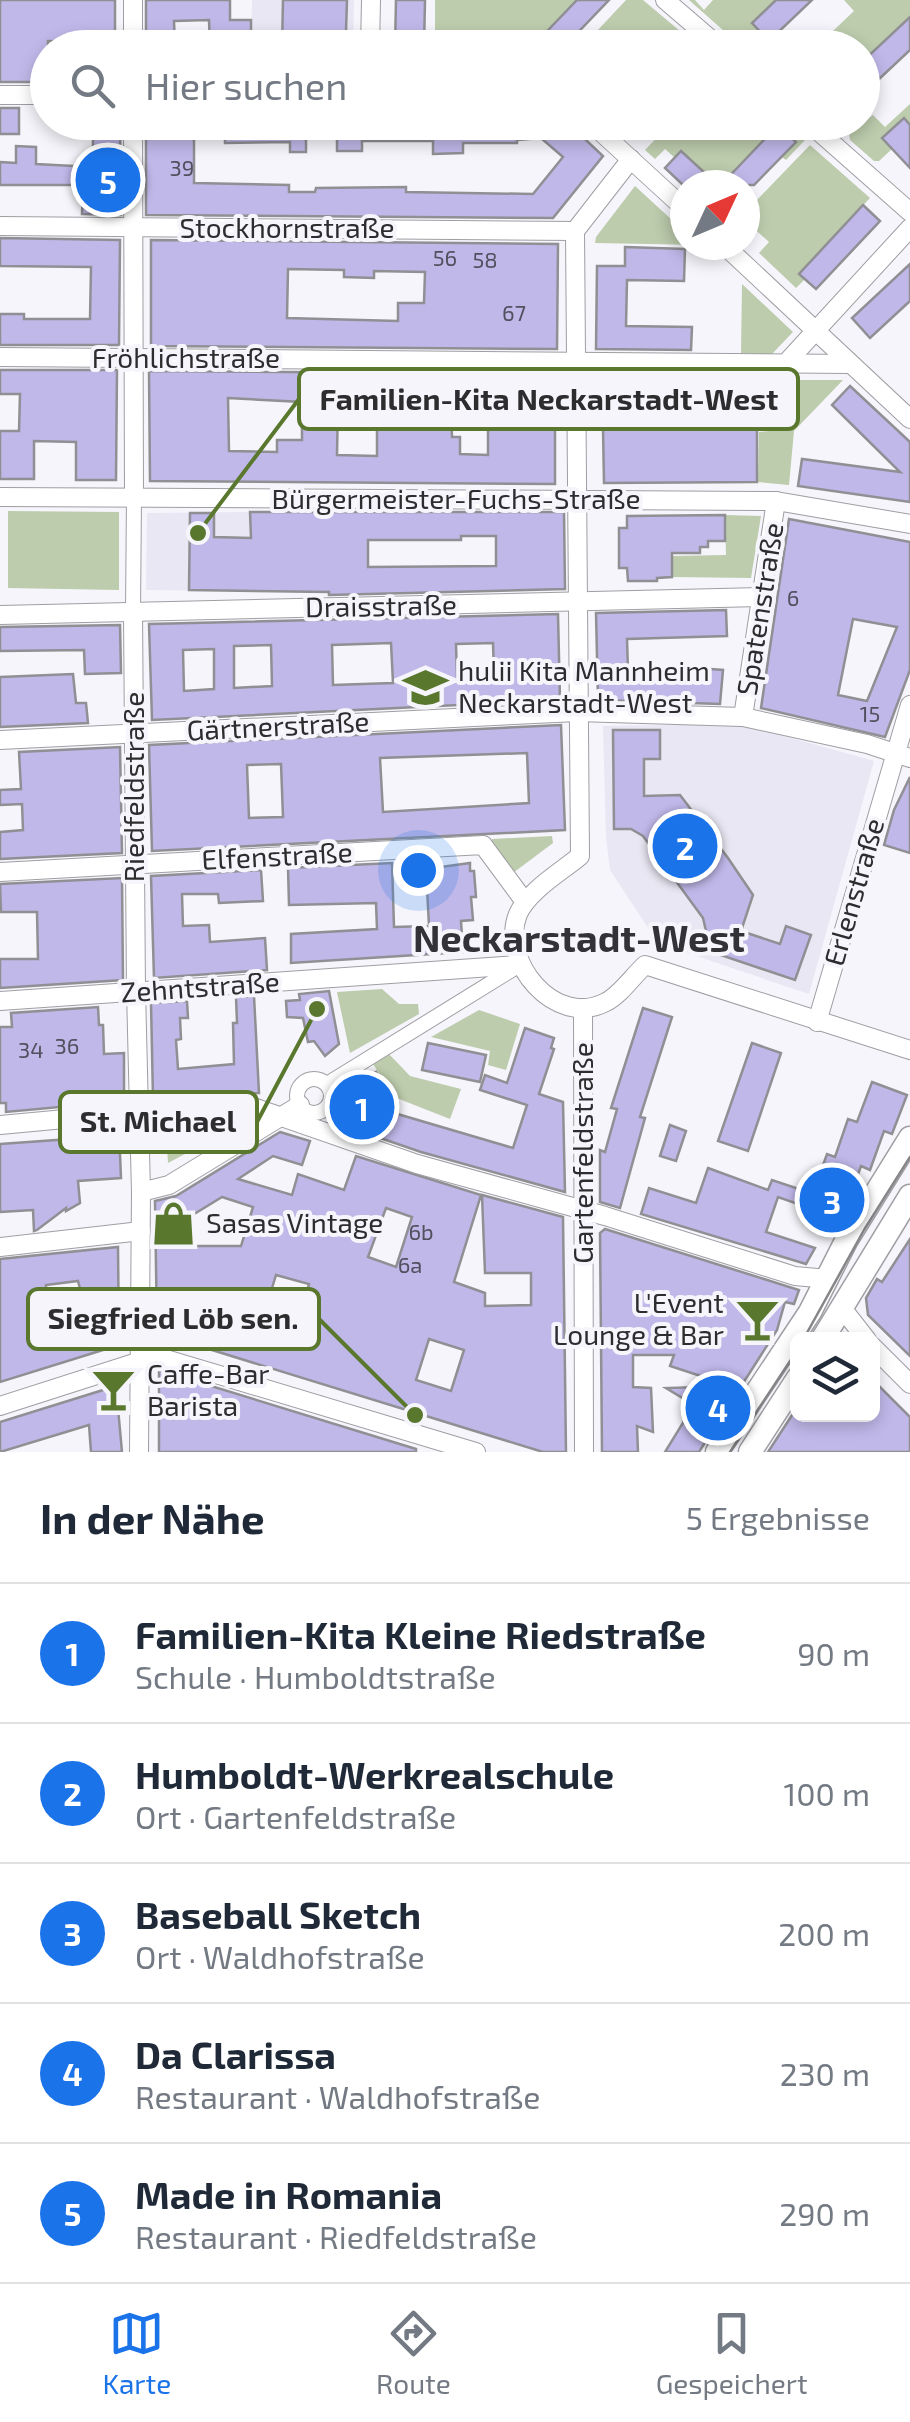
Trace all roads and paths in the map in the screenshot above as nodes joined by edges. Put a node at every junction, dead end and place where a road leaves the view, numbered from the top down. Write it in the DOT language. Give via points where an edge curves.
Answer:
graph roads {
  1 [pos="133,0"];
  2 [pos="371,0"];
  3 [pos="665,0"];
  4 [pos="133,30"];
  5 [pos="370,30"];
  6 [pos="700,30"];
  7 [pos="0,95"];
  8 [pos="30,95"];
  9 [pos="133,140"];
  10 [pos="610,140"];
  11 [pos="828,140"];
  12 [pos="632,159"];
  13 [pos="670,195"];
  14 [pos="910,212"];
  15 [pos="0,226"];
  16 [pos="134,227"];
  17 [pos="910,228"];
  18 [pos="574,231"];
  19 [pos="740,260"];
  20 [pos="814,330"];
  21 [pos="0,357"];
  22 [pos="134,358"];
  23 [pos="575,362"];
  24 [pos="786,364"];
  25 [pos="852,364"];
  26 [pos="910,419"];
  27 [pos="0,497"];
  28 [pos="134,498"];
  29 [pos="576,500"];
  30 [pos="776,502"];
  31 [pos="910,524"];
  32 [pos="761,597"];
  33 [pos="576,602"];
  34 [pos="133,612"];
  35 [pos="0,614"];
  36 [pos="910,704"];
  37 [pos="578,712"];
  38 [pos="743,718"];
  39 [pos="134,733"];
  40 [pos="0,740"];
  41 [pos="902,755"];
  42 [pos="135,864"];
  43 [pos="0,872"];
  44 [pos="525,902"];
  45 [pos="519,966"];
  46 [pos="136,992"];
  47 [pos="0,1000"];
  48 [pos="582,1008"];
  49 [pos="818,1022"];
  50 [pos="910,1050"];
  51 [pos="327,1084"];
  52 [pos="300,1105"];
  53 [pos="140,1112"];
  54 [pos="282,1116"];
  55 [pos="0,1125"];
  56 [pos="910,1138"];
  57 [pos="141,1192"];
  58 [pos="910,1196"];
  59 [pos="583,1212"];
  60 [pos="140,1232"];
  61 [pos="0,1247"];
  62 [pos="818,1278"];
  63 [pos="842,1308"];
  64 [pos="827,1332"];
  65 [pos="861,1332"];
  66 [pos="880,1354"];
  67 [pos="138,1361"];
  68 [pos="910,1384"];
  69 [pos="790,1390"];
  70 [pos="0,1406"];
  71 [pos="139,1452"];
  72 [pos="476,1452"];
  73 [pos="584,1452"];
  74 [pos="717,1452"];
  75 [pos="750,1452"];
  1 -- 4 [label="street"];
  2 -- 5 [label="street"];
  3 -- 6 [label="street"];
  7 -- 8 [label="street"];
  9 -- 16 [label="street, Riedfeldstraße"];
  10 -- 12 [label="street"];
  11 -- 14 [label="street"];
  12 -- 13 [label="street"];
  12 -- 18 [label="street"];
  15 -- 16 [label="street, Stockhornstraße"];
  16 -- 18 [label="street, Stockhornstraße"];
  16 -- 22 [label="street, Riedfeldstraße"];
  17 -- 20 [label="street"];
  18 -- 23 [label="street"];
  19 -- 20 [label="street"];
  20 -- 24 [label="street"];
  20 -- 25 [label="street"];
  21 -- 22 [label="street, Fröhlichstraße"];
  22 -- 23 [label="street, Fröhlichstraße"];
  22 -- 28 [label="street, Riedfeldstraße"];
  23 -- 24 [label="street, Fröhlichstraße"];
  23 -- 29 [label="street"];
  24 -- 25 [label="street, Fröhlichstraße"];
  25 -- 26 [label="street"];
  27 -- 28 [label="street, Bürgermeister-Fuchs-Straße"];
  28 -- 29 [label="street, Bürgermeister-Fuchs-Straße"];
  28 -- 34 [label="street, Riedfeldstraße"];
  29 -- 30 [label="street, Bürgermeister-Fuchs-Straße"];
  29 -- 33 [label="street"];
  30 -- 31 [label="street, Bürgermeister-Fuchs-Straße"];
  30 -- 32 [label="street, Spatenstraße"];
  32 -- 33 [label="street, Draisstraße"];
  32 -- 38 [label="street, Spatenstraße"];
  33 -- 34 [label="street, Draisstraße"];
  33 -- 37 [label="street"];
  34 -- 35 [label="street, Draisstraße"];
  34 -- 39 [label="street, Riedfeldstraße"];
  36 -- 41 [label="street, Erlenstraße"];
  37 -- 38 [label="street, Gärtnerstraße"];
  37 -- 39 [label="street, Gärtnerstraße"];
  37 -- 44 [label="street" via="580,856"];
  38 -- 41 [label="street, Gärtnerstraße"];
  39 -- 40 [label="street, Gärtnerstraße"];
  39 -- 42 [label="street, Riedfeldstraße"];
  41 -- 49 [label="street, Erlenstraße"];
  42 -- 43 [label="street, Elfenstraße"];
  42 -- 44 [label="street, Elfenstraße" via="483,845"];
  42 -- 46 [label="street, Riedfeldstraße"];
  44 -- 45 [label="street" via="514,944"];
  45 -- 46 [label="street, Zehntstraße"];
  45 -- 48 [label="street, Gartenfeldstraße" via="557,1002"];
  45 -- 51 [label="street"];
  46 -- 47 [label="street, Zehntstraße"];
  46 -- 53 [label="street, Riedfeldstraße"];
  48 -- 49 [label="street" via="606,1002 645,965"];
  48 -- 59 [label="street, Gartenfeldstraße"];
  49 -- 50 [label="street"];
  51 -- 52 [label="street" via="303,1082"];
  51 -- 52 [label="street" via="332,1096 323,1110"];
  52 -- 54 [label="street"];
  53 -- 54 [label="street" via="253,1107"];
  53 -- 55 [label="street"];
  53 -- 57 [label="street, Riedfeldstraße"];
  54 -- 57 [label="street" via="169,1185"];
  54 -- 59 [label="street"];
  56 -- 62 [label="street"];
  57 -- 60 [label="street, Riedfeldstraße"];
  58 -- 63 [label="street"];
  59 -- 62 [label="street"];
  59 -- 73 [label="street, Gartenfeldstraße"];
  60 -- 61 [label="street"];
  60 -- 67 [label="street, Riedfeldstraße"];
  62 -- 74 [label="street" via="810,1312"];
  63 -- 64 [label="street"];
  63 -- 65 [label="street"];
  66 -- 68 [label="street"];
  67 -- 70 [label="street"];
  67 -- 71 [label="street, Riedfeldstraße"];
  67 -- 72 [label="street" via="156,1356"];
  69 -- 75 [label="street"];
}
